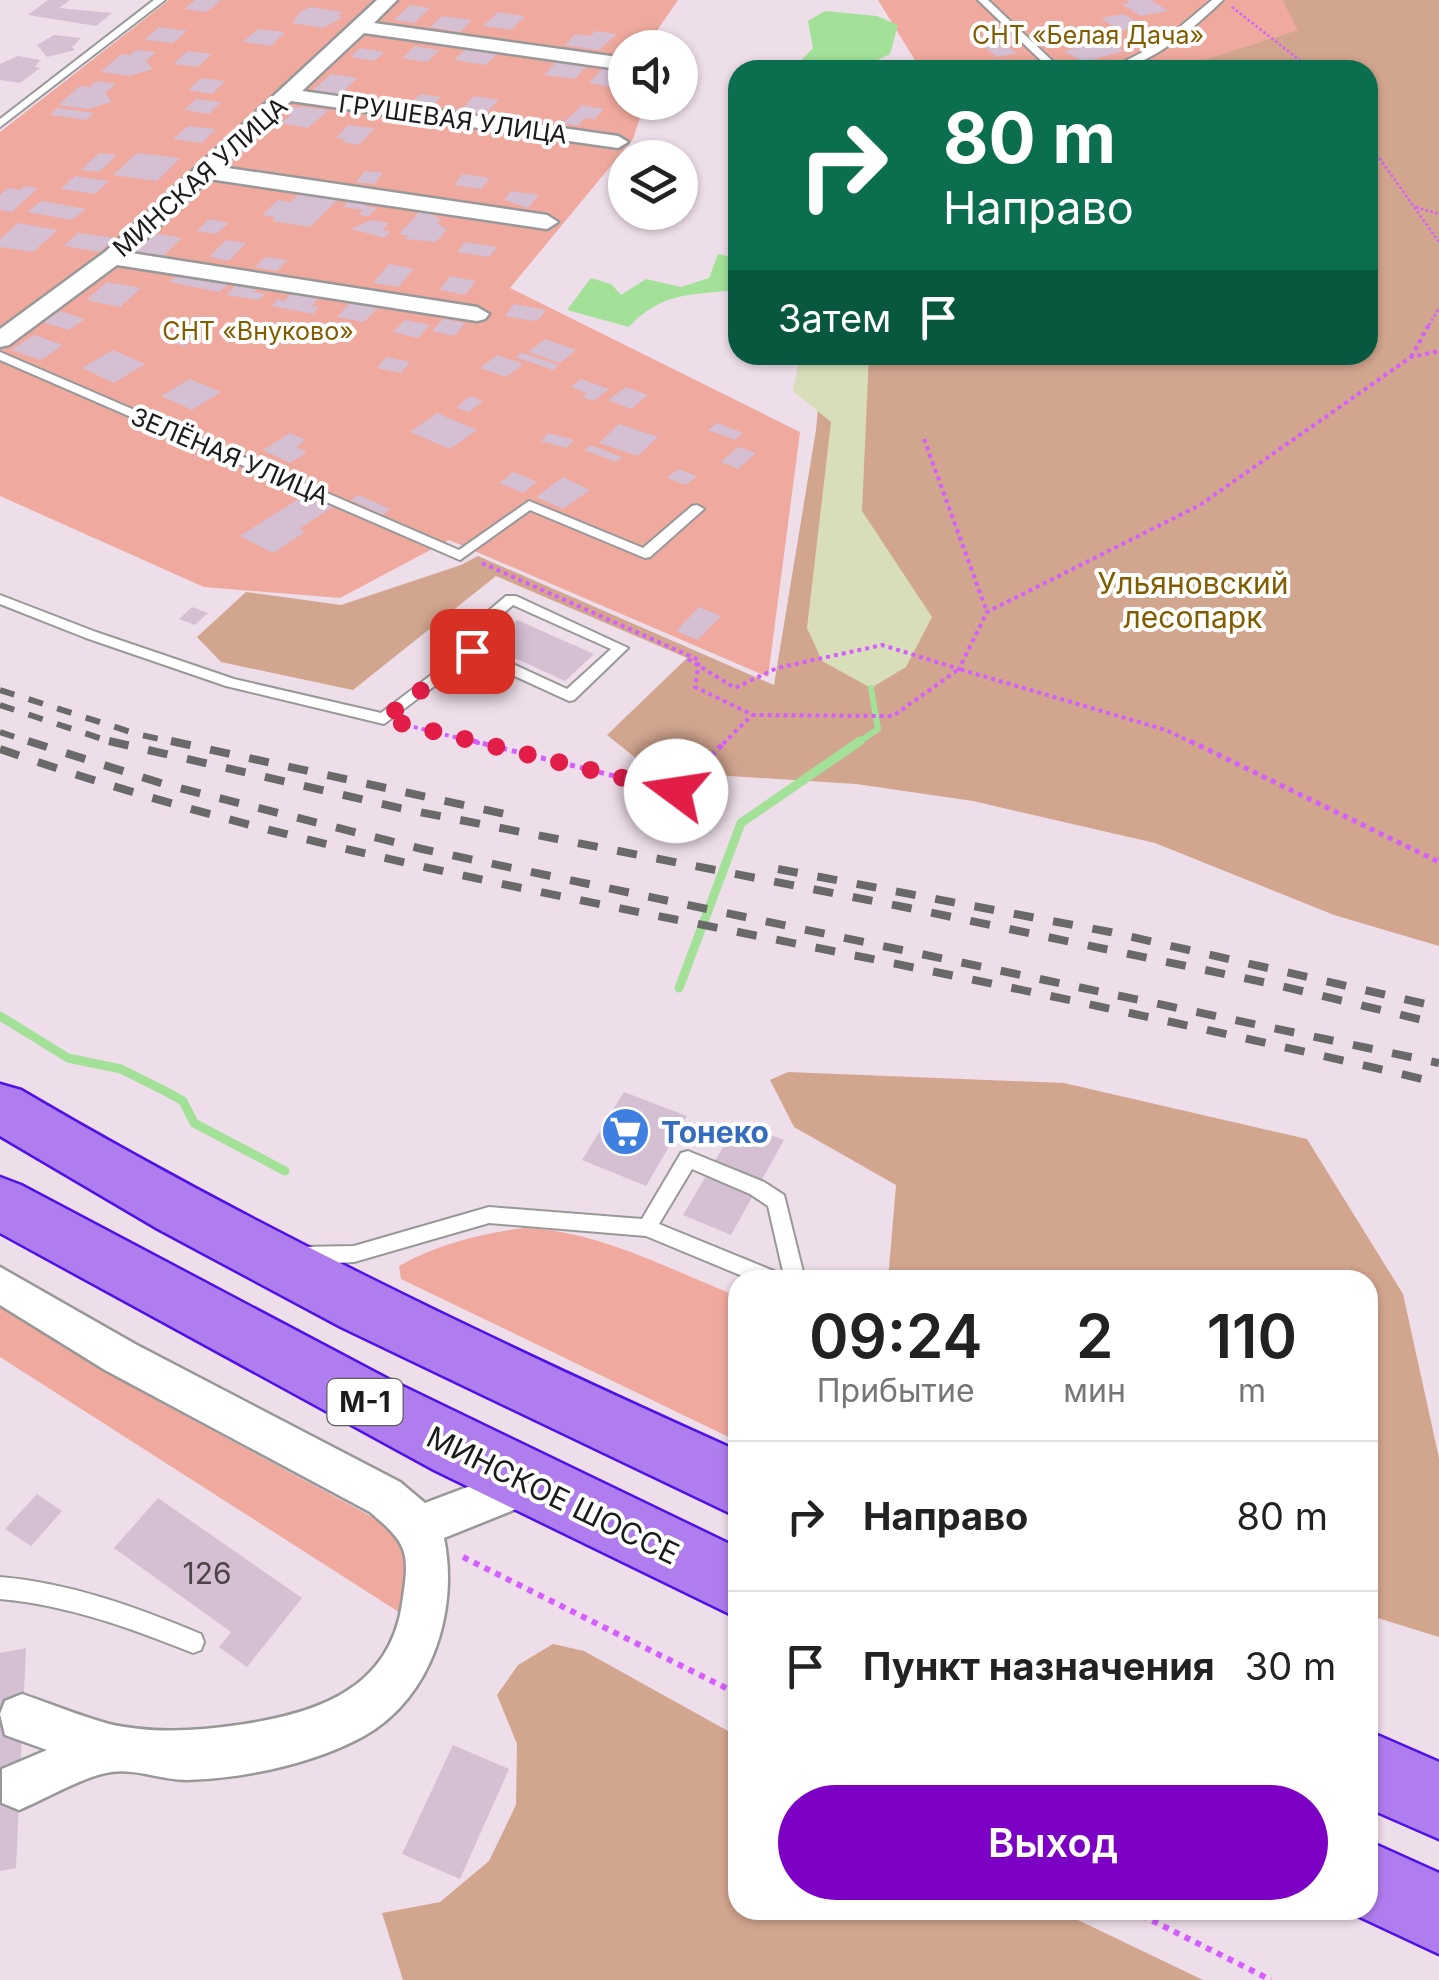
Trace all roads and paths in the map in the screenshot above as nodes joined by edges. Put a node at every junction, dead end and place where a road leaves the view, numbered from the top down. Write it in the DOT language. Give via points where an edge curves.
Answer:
graph roads {
  1 [pos="160,0"];
  2 [pos="388,0"];
  3 [pos="983,0"];
  4 [pos="1220,0"];
  5 [pos="360,28"];
  6 [pos="1046,60"];
  7 [pos="1133,60"];
  8 [pos="1299,60"];
  9 [pos="608,62"];
  10 [pos="289,96"];
  11 [pos="0,124"];
  12 [pos="608,141"];
  13 [pos="1378,156"];
  14 [pos="202,170"];
  15 [pos="1413,206"];
  16 [pos="1439,214"];
  17 [pos="547,222"];
  18 [pos="1439,242"];
  19 [pos="113,257"];
  20 [pos="1439,308"];
  21 [pos="477,314"];
  22 [pos="0,340"];
  23 [pos="1439,351"];
  24 [pos="0,356"];
  25 [pos="1411,357"];
  26 [pos="924,439"];
  27 [pos="697,510"];
  28 [pos="460,556"];
  29 [pos="0,599"];
  30 [pos="987,612"];
  31 [pos="472,651"];
  32 [pos="688,658"];
  33 [pos="960,669"];
  34 [pos="753,714"];
  35 [pos="384,719"];
  36 [pos="676,791"];
  37 [pos="716,801"];
  38 [pos="1439,862"];
  39 [pos="0,1108"];
  40 [pos="0,1203"];
  41 [pos="647,1228"];
  42 [pos="234,1243"];
  43 [pos="750,1270"];
  44 [pos="793,1270"];
  45 [pos="0,1284"];
  46 [pos="728,1480"];
  47 [pos="526,1484"];
  48 [pos="420,1526"];
  49 [pos="728,1579"];
  50 [pos="0,1588"];
  51 [pos="193,1642"];
  52 [pos="728,1689"];
  53 [pos="22,1718"];
  54 [pos="111,1748"];
  55 [pos="1378,1774"];
  56 [pos="19,1786"];
  57 [pos="1439,1802"];
  58 [pos="1378,1885"];
  59 [pos="1439,1914"];
  60 [pos="1151,1920"];
  61 [pos="1270,1980"];
  1 -- 11 [label="lane"];
  2 -- 5 [label="street, МИНСКАЯ УЛИЦА"];
  3 -- 6 [label="lane"];
  4 -- 7 [label="lane"];
  4 -- 8 [label="path"];
  5 -- 9 [label="street"];
  5 -- 10 [label="street, МИНСКАЯ УЛИЦА"];
  10 -- 12 [label="street, ГРУШЕВАЯ УЛИЦА"];
  10 -- 14 [label="street, МИНСКАЯ УЛИЦА"];
  13 -- 15 [label="path"];
  14 -- 17 [label="street"];
  14 -- 19 [label="street, МИНСКАЯ УЛИЦА"];
  15 -- 16 [label="path"];
  15 -- 18 [label="path"];
  19 -- 21 [label="street"];
  19 -- 22 [label="street, МИНСКАЯ УЛИЦА"];
  20 -- 25 [label="path"];
  23 -- 25 [label="path"];
  24 -- 28 [label="lane, ЗЕЛЁНАЯ УЛИЦА"];
  25 -- 30 [label="path" via="1200,505"];
  26 -- 30 [label="path"];
  27 -- 28 [label="lane" via="645,554 530,505"];
  28 -- 34 [label="path" via="699,660 694,687"];
  29 -- 35 [label="lane" via="231,684"];
  30 -- 33 [label="path"];
  31 -- 31 [label="lane" via="569,696 621,648 512,599 465,638"];
  31 -- 35 [label="lane"];
  32 -- 33 [label="path" via="736,688 777,668 882,645"];
  33 -- 34 [label="path" via="892,716"];
  33 -- 38 [label="path" via="1166,730"];
  34 -- 36 [label="path"];
  35 -- 36 [label="path"];
  36 -- 37 [label="path"];
  39 -- 42 [label="highway"];
  40 -- 47 [label="highway, МИНСКОЕ ШОССЕ / М-1" via="238,1336"];
  41 -- 42 [label="lane" via="489,1215 354,1254 302,1256"];
  41 -- 43 [label="lane"];
  41 -- 44 [label="lane" via="688,1160 776,1201"];
  42 -- 46 [label="highway" via="533,1392"];
  45 -- 48 [label="street" via="120,1357 385,1497"];
  47 -- 48 [label="street"];
  47 -- 49 [label="highway, МИНСКОЕ ШОССЕ / М-1"];
  48 -- 52 [label="path" via="470,1562"];
  48 -- 54 [label="street" via="429,1570 420,1634 382,1694 348,1719 293,1741 186,1756"];
  50 -- 51 [label="lane" via="39,1590 120,1612"];
  53 -- 54 [label="street"];
  54 -- 56 [label="street"];
  55 -- 57 [label="highway"];
  58 -- 59 [label="highway"];
  60 -- 61 [label="path"];
}
